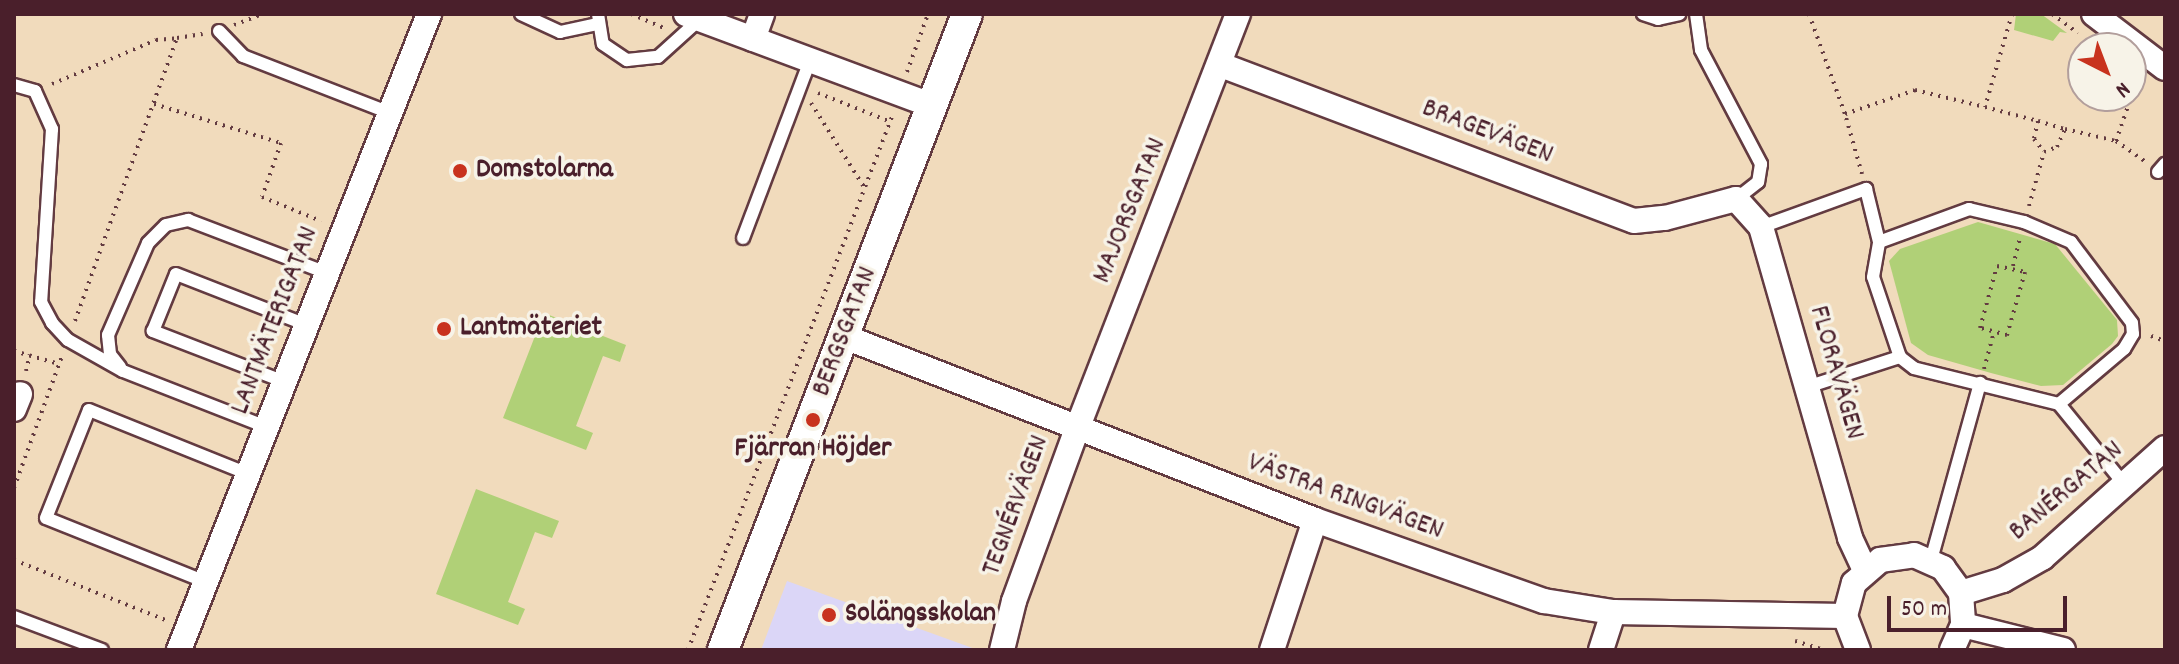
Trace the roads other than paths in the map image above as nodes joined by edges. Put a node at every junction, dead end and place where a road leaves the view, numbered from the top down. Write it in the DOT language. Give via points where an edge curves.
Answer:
graph roads {
  1 [pos="429,14"];
  2 [pos="521,14"];
  3 [pos="762,14"];
  4 [pos="967,14"];
  5 [pos="1238,14"];
  6 [pos="1643,14"];
  7 [pos="1679,14"];
  8 [pos="1696,14"];
  9 [pos="2094,14"];
  10 [pos="693,17"];
  11 [pos="599,19"];
  12 [pos="219,31"];
  13 [pos="753,39"];
  14 [pos="1221,65"];
  15 [pos="805,75"];
  16 [pos="2156,75"];
  17 [pos="14,85"];
  18 [pos="931,105"];
  19 [pos="390,113"];
  20 [pos="1736,199"];
  21 [pos="1761,227"];
  22 [pos="743,238"];
  23 [pos="1879,242"];
  24 [pos="327,273"];
  25 [pos="307,325"];
  26 [pos="845,337"];
  27 [pos="1900,357"];
  28 [pos="123,371"];
  29 [pos="285,382"];
  30 [pos="1980,383"];
  31 [pos="1810,386"];
  32 [pos="2059,404"];
  33 [pos="267,427"];
  34 [pos="1077,429"];
  35 [pos="2165,448"];
  36 [pos="248,474"];
  37 [pos="2124,484"];
  38 [pos="1315,520"];
  39 [pos="1931,560"];
  40 [pos="1865,570"];
  41 [pos="206,582"];
  42 [pos="1961,593"];
  43 [pos="1613,612"];
  44 [pos="1845,616"];
  45 [pos="14,617"];
  46 [pos="1963,625"];
  47 [pos="183,640"];
  48 [pos="102,650"];
  49 [pos="723,650"];
  50 [pos="1002,650"];
  51 [pos="1272,650"];
  52 [pos="1601,650"];
  53 [pos="1858,650"];
  54 [pos="1952,650"];
  55 [pos="2063,650"];
  1 -- 19 [label="street, LANTMÄTERIGATAN"];
  2 -- 11 [label="lane" via="560,32"];
  3 -- 13 [label="street"];
  4 -- 18 [label="street, BERGSGATAN"];
  5 -- 14 [label="street, MAJORSGATAN"];
  6 -- 7 [label="lane" via="1658,19"];
  8 -- 20 [label="lane" via="1701,50 1761,164 1758,182"];
  9 -- 16 [label="street"];
  10 -- 11 [label="lane" via="658,57 627,60 603,44"];
  10 -- 13 [label="street"];
  12 -- 19 [label="lane" via="243,56"];
  13 -- 15 [label="street"];
  14 -- 20 [label="street, BRAGEVÄGEN" via="1634,221"];
  14 -- 34 [label="street, MAJORSGATAN"];
  15 -- 18 [label="street" via="899,93"];
  15 -- 22 [label="lane"];
  17 -- 28 [label="lane" via="35,91 52,129 41,302 68,340"];
  18 -- 26 [label="street, BERGSGATAN"];
  19 -- 24 [label="street, LANTMÄTERIGATAN"];
  20 -- 21 [label="street, FLORAVÄGEN"];
  21 -- 23 [label="lane" via="1866,189"];
  21 -- 31 [label="street, FLORAVÄGEN"];
  23 -- 27 [label="lane" via="1873,277"];
  23 -- 32 [label="lane" via="1969,209 2024,222 2071,242 2125,311 2133,334 2124,349"];
  24 -- 25 [label="street, LANTMÄTERIGATAN"];
  24 -- 28 [label="lane" via="188,220 166,225 148,243 108,335 110,354"];
  25 -- 29 [label="street, LANTMÄTERIGATAN"];
  25 -- 29 [label="lane" via="176,274 153,331"];
  26 -- 34 [label="street, VÄSTRA RINGVÄGEN"];
  26 -- 49 [label="street, BERGSGATAN"];
  27 -- 30 [label="lane" via="1914,368"];
  27 -- 31 [label="lane"];
  28 -- 33 [label="lane"];
  29 -- 33 [label="street, LANTMÄTERIGATAN"];
  30 -- 32 [label="lane"];
  30 -- 39 [label="lane"];
  31 -- 40 [label="street, FLORAVÄGEN" via="1850,538"];
  32 -- 37 [label="lane"];
  33 -- 36 [label="street, LANTMÄTERIGATAN"];
  34 -- 38 [label="street, VÄSTRA RINGVÄGEN"];
  34 -- 50 [label="street, TEGNÉRVÄGEN" via="1014,601"];
  35 -- 37 [label="street, BANÉRGATAN"];
  36 -- 41 [label="street, LANTMÄTERIGATAN"];
  36 -- 41 [label="lane" via="89,410 46,518"];
  37 -- 42 [label="street, BANÉRGATAN" via="2042,558 2003,580"];
  38 -- 43 [label="street, VÄSTRA RINGVÄGEN" via="1544,601"];
  38 -- 51 [label="street"];
  39 -- 40 [label="street" via="1896,555"];
  39 -- 42 [label="street"];
  40 -- 44 [label="street" via="1847,599"];
  41 -- 47 [label="street, LANTMÄTERIGATAN"];
  42 -- 46 [label="street"];
  43 -- 44 [label="street, VÄSTRA RINGVÄGEN"];
  43 -- 52 [label="street"];
  44 -- 53 [label="street"];
  45 -- 48 [label="lane"];
  46 -- 54 [label="street"];
  46 -- 55 [label="street"];
}
